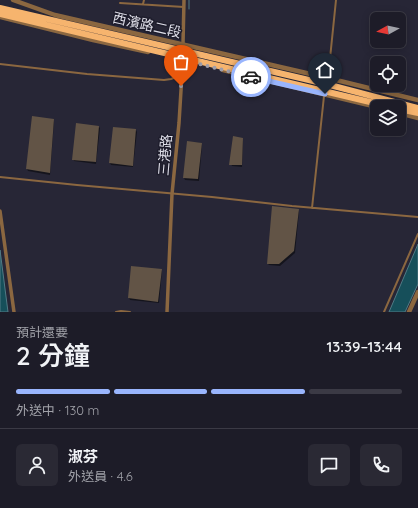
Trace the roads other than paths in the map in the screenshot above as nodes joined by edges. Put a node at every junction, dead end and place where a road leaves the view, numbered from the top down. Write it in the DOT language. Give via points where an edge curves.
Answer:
graph roads {
  1 [pos="13,0"];
  2 [pos="144,0"];
  3 [pos="184,0"];
  4 [pos="336,0"];
  5 [pos="120,3"];
  6 [pos="144,4"];
  7 [pos="0,8"];
  8 [pos="184,8"];
  9 [pos="0,14"];
  10 [pos="0,17"];
  11 [pos="183,44"];
  12 [pos="184,60"];
  13 [pos="0,64"];
  14 [pos="182,74"];
  15 [pos="328,78"];
  16 [pos="325,94"];
  17 [pos="418,100"];
  18 [pos="370,102"];
  19 [pos="370,105"];
  20 [pos="418,108"];
  21 [pos="406,110"];
  22 [pos="418,113"];
  23 [pos="406,115"];
  24 [pos="418,118"];
  25 [pos="0,177"];
  26 [pos="172,194"];
  27 [pos="312,208"];
  28 [pos="0,211"];
  29 [pos="418,217"];
  30 [pos="418,234"];
  31 [pos="418,292"];
  32 [pos="14,312"];
  33 [pos="116,312"];
  34 [pos="130,312"];
  35 [pos="167,312"];
  36 [pos="384,312"];
  37 [pos="409,312"];
  1 -- 11 [label="street, 西濱路二段" via="55,15"];
  2 -- 6 [label="lane"];
  3 -- 8 [label="street, 三港路"];
  4 -- 15 [label="lane"];
  5 -- 6 [label="lane"];
  6 -- 8 [label="lane"];
  7 -- 20 [label="highway, bridge"];
  8 -- 11 [label="street, 三港路"];
  9 -- 18 [label="highway, bridge"];
  10 -- 12 [label="street, 西濱路二段"];
  11 -- 12 [label="street, 三港路"];
  11 -- 15 [label="street, 西濱路二段"];
  12 -- 14 [label="street, 三港路"];
  12 -- 16 [label="street, 西濱路二段"];
  13 -- 14 [label="lane" via="164,80"];
  14 -- 26 [label="street, 三港路"];
  15 -- 16 [label="street"];
  15 -- 17 [label="street, 西濱路二段"];
  16 -- 19 [label="street, 西濱路二段"];
  16 -- 27 [label="lane"];
  21 -- 22 [label="highway"];
  23 -- 24 [label="street"];
  25 -- 26 [label="lane"];
  26 -- 27 [label="lane"];
  26 -- 35 [label="street, 三港路"];
  27 -- 29 [label="lane"];
  28 -- 32 [label="street"];
  30 -- 36 [label="lane"];
  31 -- 37 [label="street"];
  33 -- 34 [label="lane"];
}
